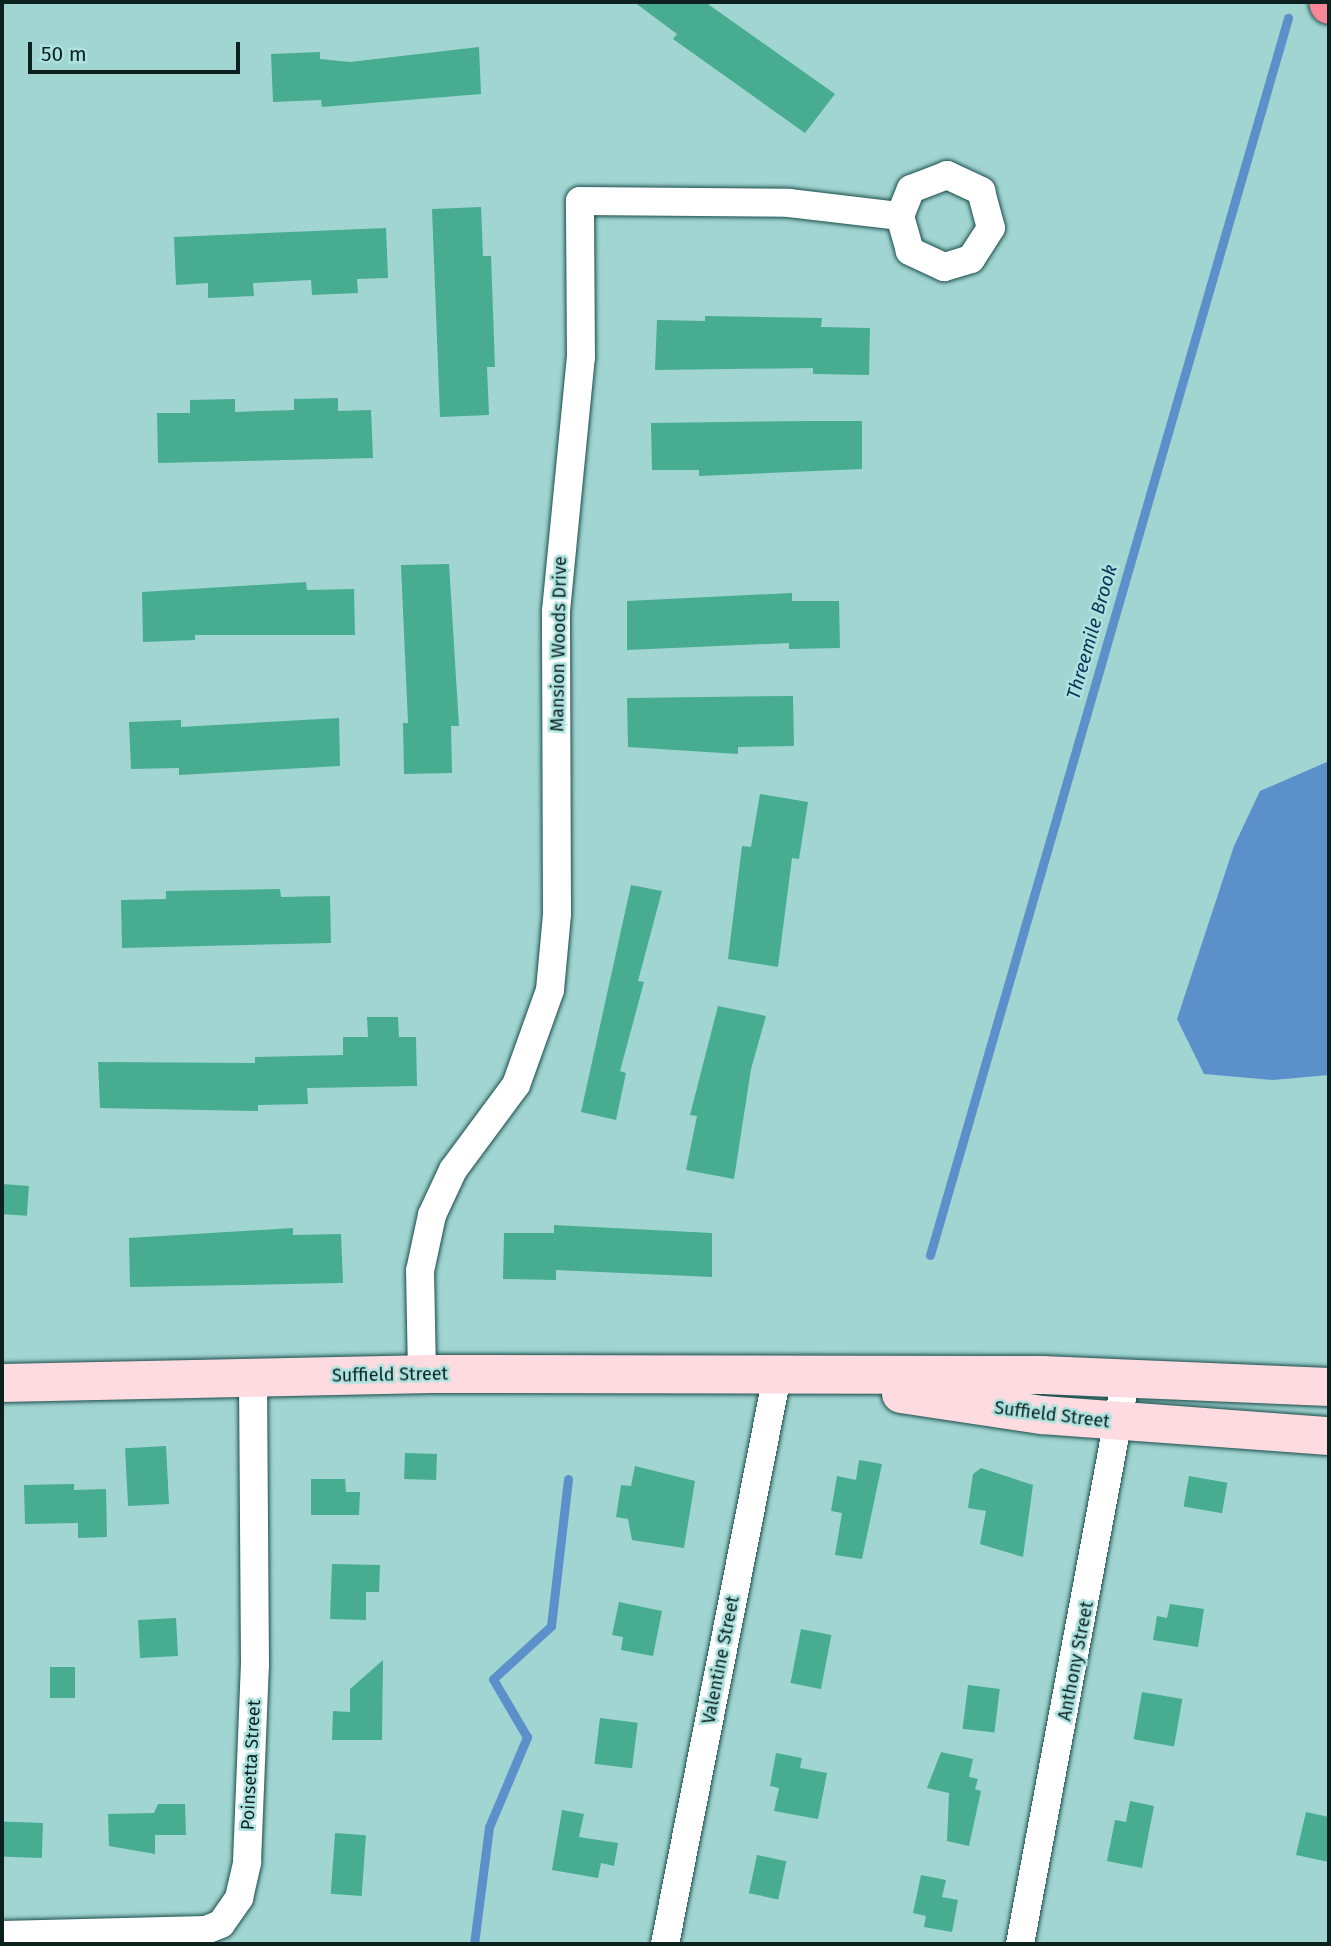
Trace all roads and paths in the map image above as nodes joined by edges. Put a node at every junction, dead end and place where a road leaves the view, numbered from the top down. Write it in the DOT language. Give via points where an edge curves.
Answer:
graph roads {
  1 [pos="900,216"];
  2 [pos="422,1374"];
  3 [pos="777,1376"];
  4 [pos="1126,1377"];
  5 [pos="253,1379"];
  6 [pos="2,1383"];
  7 [pos="1329,1387"];
  8 [pos="1120,1423"];
  9 [pos="1329,1436"];
  10 [pos="2,1935"];
  11 [pos="665,1944"];
  12 [pos="1020,1944"];
  1 -- 2 [label="street, Mansion Woods Drive" via="789,202 580,201 581,357 556,611 557,914 550,990 516,1085 453,1170 432,1215 420,1271"];
  2 -- 3 [label="main road, Suffield Street"];
  2 -- 5 [label="main road, Suffield Street"];
  3 -- 4 [label="main road, Suffield Street"];
  3 -- 8 [label="main road, Suffield Street"];
  3 -- 11 [label="street, Valentine Street"];
  4 -- 7 [label="main road, Suffield Street"];
  4 -- 8 [label="street, Anthony Street"];
  5 -- 6 [label="main road, Suffield Street"];
  5 -- 10 [label="street, Poinsetta Street" via="255,1665 247,1861 239,1898 220,1924 206,1930"];
  8 -- 9 [label="main road, Suffield Street"];
  8 -- 12 [label="street, Anthony Street"];
}
